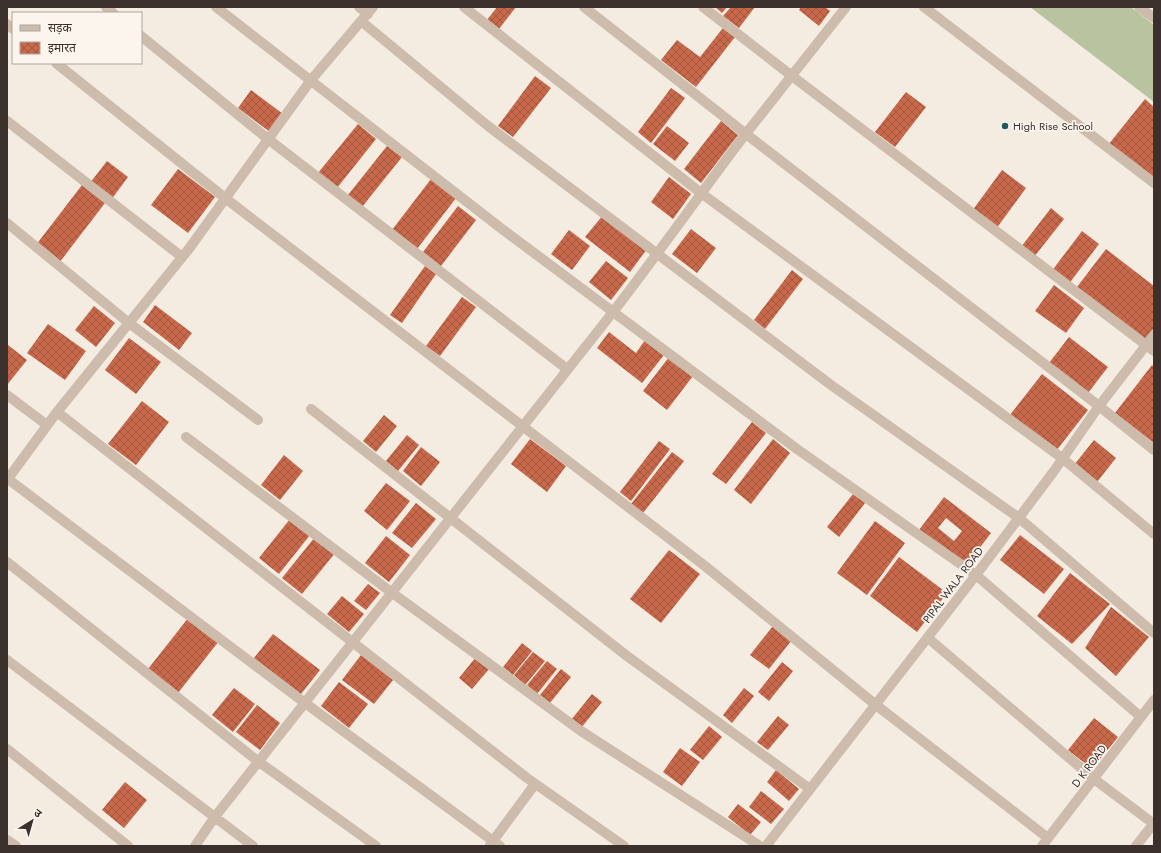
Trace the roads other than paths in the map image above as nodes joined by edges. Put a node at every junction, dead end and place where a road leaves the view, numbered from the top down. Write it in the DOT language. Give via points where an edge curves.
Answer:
graph roads {
  1 [pos="216,7"];
  2 [pos="359,7"];
  3 [pos="464,7"];
  4 [pos="584,7"];
  5 [pos="703,7"];
  6 [pos="924,7"];
  7 [pos="1139,7"];
  8 [pos="844,8"];
  9 [pos="367,14"];
  10 [pos="1154,18"];
  11 [pos="142,37"];
  12 [pos="57,64"];
  13 [pos="792,76"];
  14 [pos="311,80"];
  15 [pos="7,121"];
  16 [pos="746,134"];
  17 [pos="268,139"];
  18 [pos="1154,183"];
  19 [pos="701,193"];
  20 [pos="225,198"];
  21 [pos="7,223"];
  22 [pos="658,254"];
  23 [pos="182,257"];
  24 [pos="613,312"];
  25 [pos="129,323"];
  26 [pos="1154,334"];
  27 [pos="1146,345"];
  28 [pos="1154,352"];
  29 [pos="567,370"];
  30 [pos="7,395"];
  31 [pos="1099,406"];
  32 [pos="311,409"];
  33 [pos="57,412"];
  34 [pos="258,420"];
  35 [pos="47,425"];
  36 [pos="522,425"];
  37 [pos="186,437"];
  38 [pos="1154,450"];
  39 [pos="1062,458"];
  40 [pos="7,479"];
  41 [pos="450,518"];
  42 [pos="1019,518"];
  43 [pos="1154,534"];
  44 [pos="7,562"];
  45 [pos="976,575"];
  46 [pos="391,592"];
  47 [pos="1154,633"];
  48 [pos="928,638"];
  49 [pos="353,641"];
  50 [pos="7,660"];
  51 [pos="1154,700"];
  52 [pos="305,703"];
  53 [pos="876,705"];
  54 [pos="1141,716"];
  55 [pos="7,749"];
  56 [pos="259,762"];
  57 [pos="1094,779"];
  58 [pos="535,784"];
  59 [pos="810,789"];
  60 [pos="214,818"];
  61 [pos="1154,824"];
  62 [pos="7,840"];
  63 [pos="1045,842"];
  64 [pos="494,844"];
  65 [pos="16,846"];
  66 [pos="128,846"];
  67 [pos="195,846"];
  68 [pos="253,846"];
  69 [pos="376,846"];
  70 [pos="624,846"];
  71 [pos="760,846"];
  72 [pos="766,846"];
  73 [pos="1136,846"];
  1 -- 14 [label="street"];
  2 -- 9 [label="street"];
  3 -- 19 [label="street"];
  4 -- 16 [label="street"];
  5 -- 13 [label="street"];
  6 -- 18 [label="street"];
  7 -- 10 [label="street"];
  8 -- 13 [label="street"];
  9 -- 14 [label="street"];
  9 -- 22 [label="street" via="488,126"];
  11 -- 17 [label="street"];
  12 -- 20 [label="street"];
  13 -- 16 [label="street"];
  13 -- 27 [label="street"];
  14 -- 17 [label="street"];
  14 -- 24 [label="street"];
  15 -- 23 [label="street"];
  16 -- 19 [label="street"];
  16 -- 31 [label="street"];
  17 -- 20 [label="street"];
  17 -- 29 [label="street"];
  19 -- 22 [label="street"];
  19 -- 39 [label="street"];
  20 -- 23 [label="street"];
  20 -- 36 [label="street"];
  21 -- 25 [label="street"];
  22 -- 24 [label="street"];
  22 -- 42 [label="street" via="831,385"];
  23 -- 25 [label="street"];
  24 -- 29 [label="street"];
  24 -- 45 [label="street" via="797,449"];
  25 -- 33 [label="street"];
  25 -- 34 [label="street"];
  26 -- 27 [label="street, PIPAL WALA ROAD"];
  27 -- 28 [label="street"];
  27 -- 31 [label="street, PIPAL WALA ROAD"];
  29 -- 36 [label="street"];
  30 -- 35 [label="street"];
  31 -- 38 [label="street"];
  31 -- 39 [label="street, PIPAL WALA ROAD"];
  32 -- 41 [label="street"];
  33 -- 35 [label="street"];
  33 -- 49 [label="street"];
  35 -- 40 [label="street"];
  36 -- 41 [label="street"];
  36 -- 53 [label="street" via="705,566"];
  37 -- 46 [label="street"];
  39 -- 42 [label="street, PIPAL WALA ROAD"];
  39 -- 43 [label="street"];
  40 -- 52 [label="street"];
  41 -- 46 [label="street"];
  41 -- 59 [label="street" via="626,656"];
  42 -- 45 [label="street, PIPAL WALA ROAD"];
  42 -- 47 [label="street"];
  44 -- 56 [label="street"];
  45 -- 48 [label="street, PIPAL WALA ROAD"];
  45 -- 54 [label="street"];
  46 -- 49 [label="street"];
  46 -- 71 [label="street" via="581,731"];
  48 -- 53 [label="street, PIPAL WALA ROAD"];
  48 -- 57 [label="street"];
  49 -- 52 [label="street"];
  49 -- 58 [label="street"];
  50 -- 60 [label="street"];
  51 -- 54 [label="street, D K ROAD"];
  52 -- 56 [label="street"];
  52 -- 64 [label="street"];
  53 -- 59 [label="street, PIPAL WALA ROAD"];
  53 -- 63 [label="street"];
  54 -- 57 [label="street, D K ROAD"];
  55 -- 66 [label="street"];
  56 -- 60 [label="street"];
  56 -- 69 [label="street"];
  57 -- 61 [label="street"];
  57 -- 63 [label="street, D K ROAD"];
  58 -- 64 [label="street"];
  58 -- 70 [label="street"];
  59 -- 72 [label="street, PIPAL WALA ROAD"];
  60 -- 67 [label="street"];
  60 -- 68 [label="street"];
  61 -- 73 [label="street"];
  62 -- 65 [label="street"];
}
